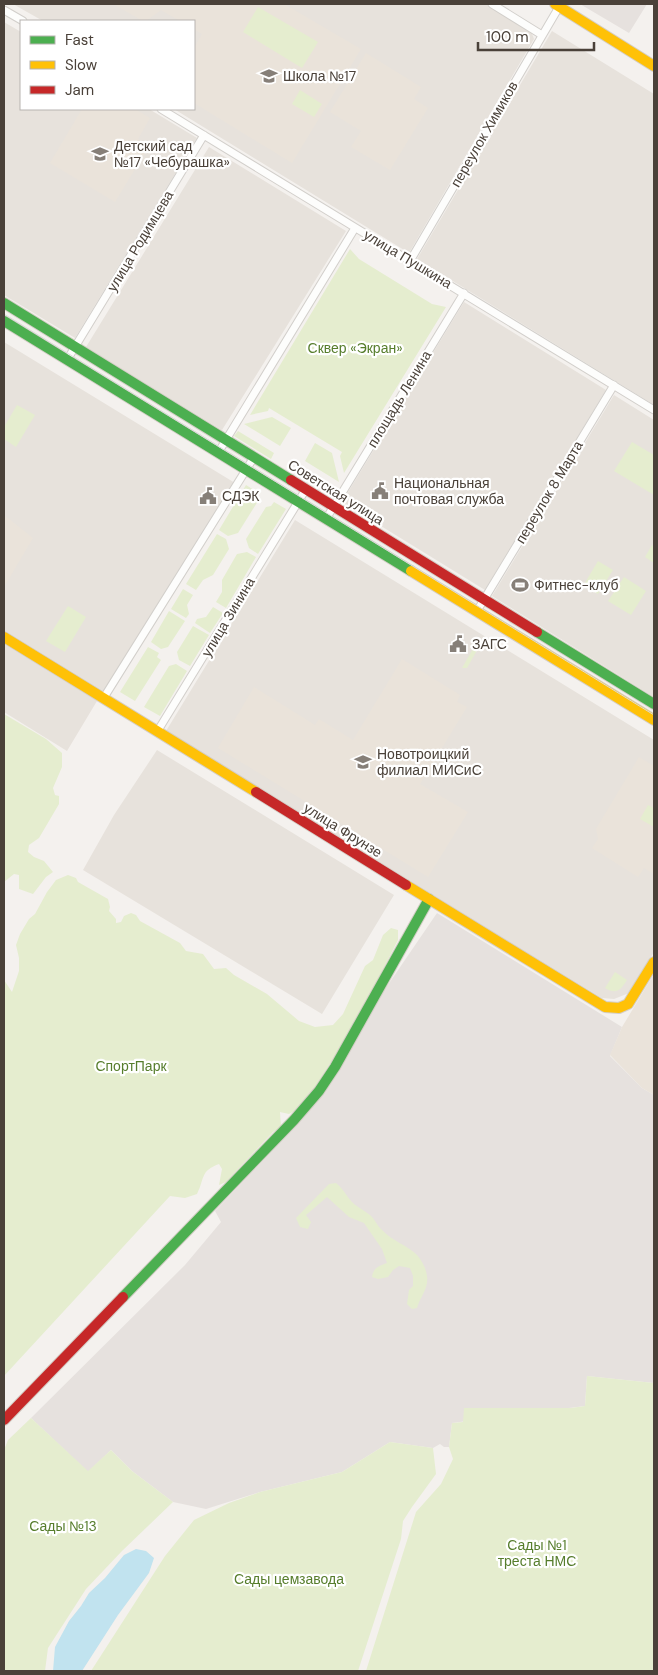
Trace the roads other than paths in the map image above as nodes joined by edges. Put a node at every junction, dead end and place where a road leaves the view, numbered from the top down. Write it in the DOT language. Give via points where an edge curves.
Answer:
graph roads {
  1 [pos="492,4"];
  2 [pos="557,5"];
  3 [pos="4,10"];
  4 [pos="20,20"];
  5 [pos="542,35"];
  6 [pos="654,66"];
  7 [pos="163,110"];
  8 [pos="204,135"];
  9 [pos="355,228"];
  10 [pos="410,261"];
  11 [pos="464,293"];
  12 [pos="4,303"];
  13 [pos="4,321"];
  14 [pos="75,346"];
  15 [pos="67,360"];
  16 [pos="614,385"];
  17 [pos="654,410"];
  18 [pos="226,440"];
  19 [pos="218,453"];
  20 [pos="254,457"];
  21 [pos="246,470"];
  22 [pos="306,489"];
  23 [pos="298,502"];
  24 [pos="334,506"];
  25 [pos="326,519"];
  26 [pos="485,599"];
  27 [pos="477,612"];
  28 [pos="4,638"];
  29 [pos="103,699"];
  30 [pos="654,704"];
  31 [pos="654,720"];
  32 [pos="157,732"];
  33 [pos="429,899"];
  34 [pos="654,962"];
  35 [pos="4,1420"];
  1 -- 5 [label="street"];
  2 -- 5 [label="street, переулок Химиков"];
  2 -- 6 [label="main road"];
  3 -- 4 [label="street"];
  5 -- 10 [label="street, переулок Химиков"];
  7 -- 8 [label="street, улица Пушкина"];
  8 -- 9 [label="street, улица Пушкина"];
  8 -- 14 [label="street, улица Родимцева"];
  9 -- 10 [label="street, улица Пушкина"];
  9 -- 18 [label="street"];
  10 -- 11 [label="street, улица Пушкина"];
  11 -- 16 [label="street, улица Пушкина"];
  11 -- 24 [label="street, площадь Ленина"];
  12 -- 14 [label="main road, Советская улица"];
  13 -- 15 [label="main road, Советская улица"];
  14 -- 15 [label="street, улица Родимцева"];
  14 -- 18 [label="main road, Советская улица"];
  15 -- 19 [label="main road, Советская улица"];
  16 -- 17 [label="street, улица Пушкина"];
  16 -- 26 [label="street, переулок 8 Марта"];
  18 -- 19 [label="street"];
  18 -- 20 [label="main road, Советская улица"];
  19 -- 21 [label="main road, Советская улица"];
  20 -- 21 [label="street"];
  20 -- 22 [label="main road, Советская улица"];
  21 -- 23 [label="main road, Советская улица"];
  21 -- 29 [label="street"];
  22 -- 23 [label="street, улица Зинина"];
  22 -- 24 [label="main road, Советская улица"];
  23 -- 25 [label="main road, Советская улица"];
  23 -- 32 [label="street, улица Зинина"];
  24 -- 25 [label="street, площадь Ленина"];
  24 -- 26 [label="main road, Советская улица"];
  25 -- 27 [label="main road, Советская улица"];
  26 -- 27 [label="street, переулок 8 Марта"];
  26 -- 30 [label="main road, Советская улица"];
  27 -- 31 [label="main road, Советская улица"];
  28 -- 29 [label="main road, улица Фрунзе"];
  29 -- 32 [label="main road, улица Фрунзе"];
  32 -- 33 [label="main road, улица Фрунзе"];
  33 -- 34 [label="main road, улица Фрунзе" via="605,1008 628,1004"];
  33 -- 35 [label="main road" via="319,1091"];
}
